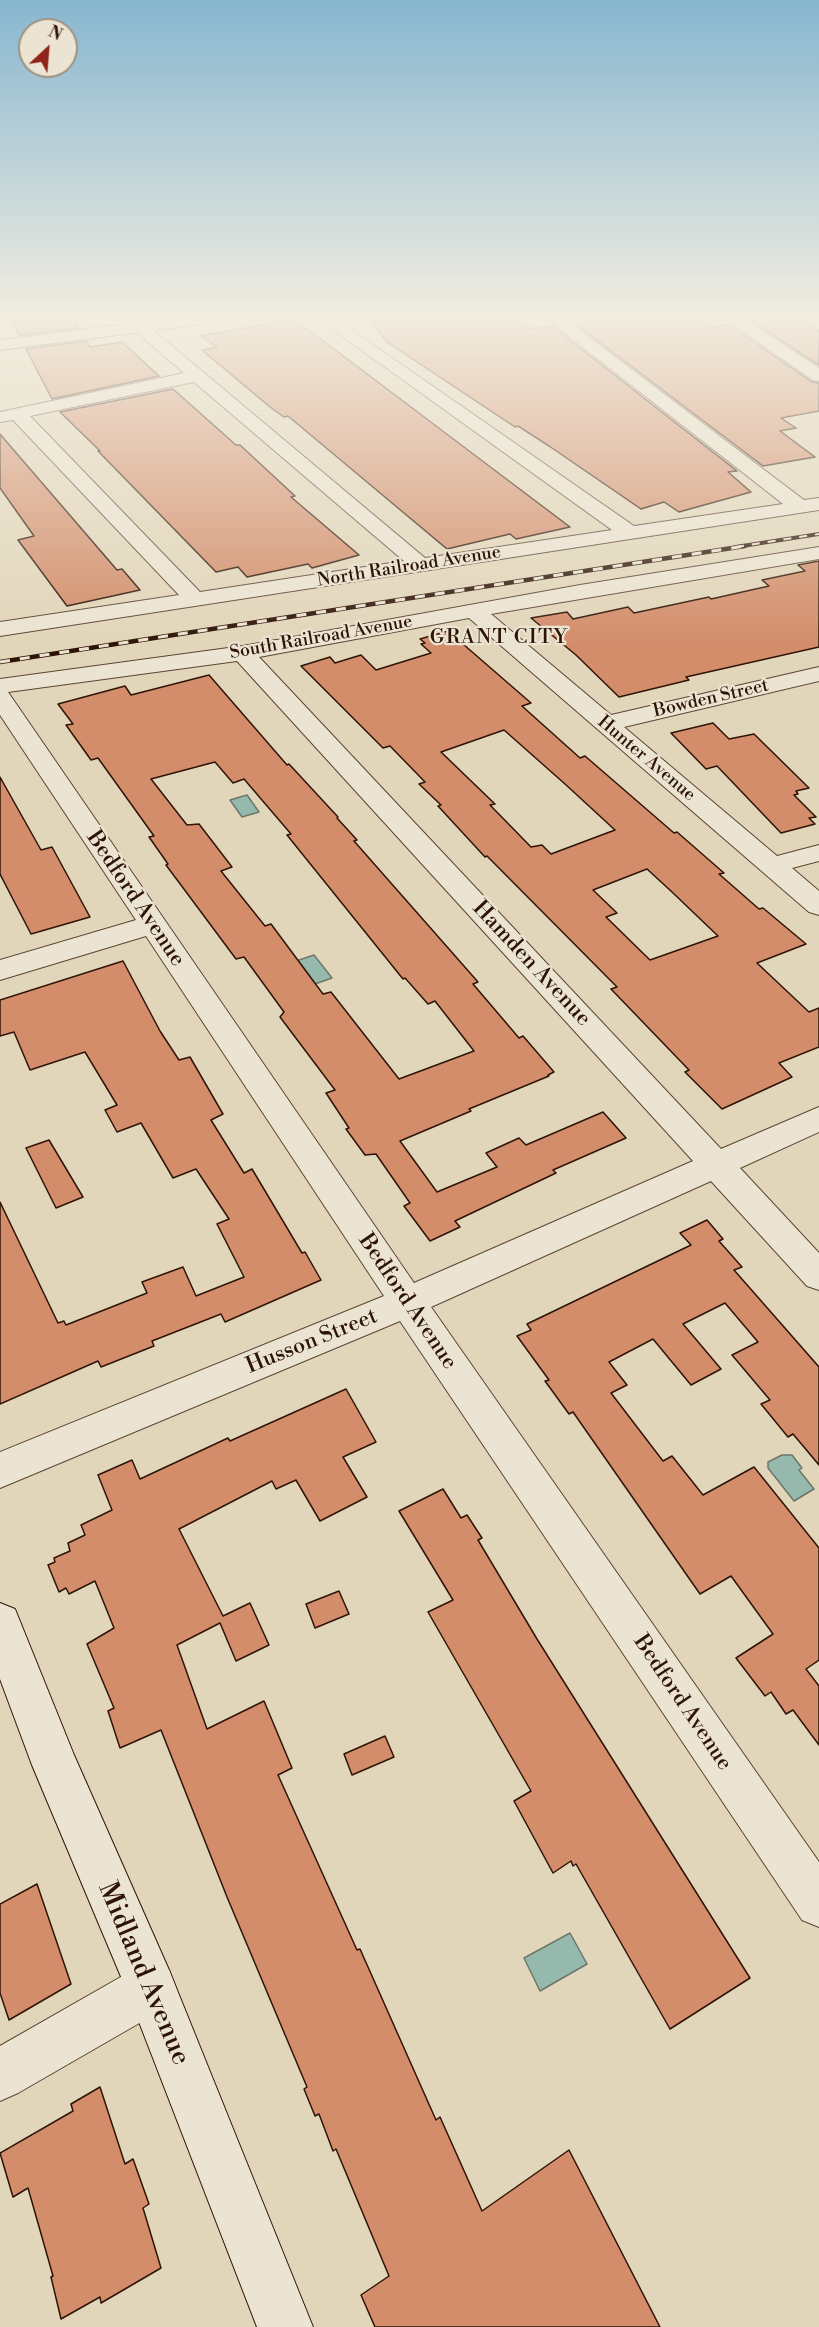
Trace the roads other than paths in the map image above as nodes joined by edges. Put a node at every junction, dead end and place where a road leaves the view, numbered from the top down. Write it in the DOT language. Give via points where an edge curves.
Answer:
graph roads {
  1 [pos="22,428"];
  2 [pos="257,428"];
  3 [pos="480,428"];
  4 [pos="703,428"];
  5 [pos="809,506"];
  6 [pos="630,533"];
  7 [pos="819,553"];
  8 [pos="421,565"];
  9 [pos="195,599"];
  10 [pos="474,610"];
  11 [pos="0,629"];
  12 [pos="243,652"];
  13 [pos="819,674"];
  14 [pos="0,686"];
  15 [pos="0,697"];
  16 [pos="604,724"];
  17 [pos="819,853"];
  18 [pos="772,866"];
  19 [pos="819,906"];
  20 [pos="151,925"];
  21 [pos="0,970"];
  22 [pos="819,1119"];
  23 [pos="715,1164"];
  24 [pos="819,1276"];
  25 [pos="407,1302"];
  26 [pos="0,1470"];
  27 [pos="0,1623"];
  28 [pos="819,1903"];
  29 [pos="151,1988"];
  30 [pos="0,2076"];
  31 [pos="285,2327"];
  1 -- 9 [label="street"];
  2 -- 8 [label="street"];
  3 -- 6 [label="street"];
  4 -- 5 [label="street"];
  5 -- 6 [label="street, North Railroad Avenue"];
  6 -- 8 [label="street, North Railroad Avenue"];
  7 -- 10 [label="street, South Railroad Avenue"];
  8 -- 9 [label="street, North Railroad Avenue"];
  9 -- 11 [label="street, North Railroad Avenue"];
  10 -- 12 [label="street, South Railroad Avenue"];
  10 -- 16 [label="street, Hunter Avenue"];
  12 -- 14 [label="street, South Railroad Avenue"];
  12 -- 23 [label="street, Hamden Avenue"];
  13 -- 16 [label="street, Bowden Street"];
  15 -- 20 [label="street, Bedford Avenue"];
  16 -- 18 [label="street, Hunter Avenue"];
  17 -- 18 [label="street"];
  18 -- 19 [label="street, Hunter Avenue"];
  20 -- 21 [label="street"];
  20 -- 25 [label="street, Bedford Avenue"];
  22 -- 23 [label="street, Husson Street"];
  23 -- 24 [label="street, Hamden Avenue"];
  23 -- 25 [label="street, Husson Street"];
  25 -- 26 [label="street, Husson Street"];
  25 -- 28 [label="street, Bedford Avenue"];
  27 -- 29 [label="street, Midland Avenue" via="55,1765"];
  29 -- 30 [label="street"];
  29 -- 31 [label="street, Midland Avenue"];
}
